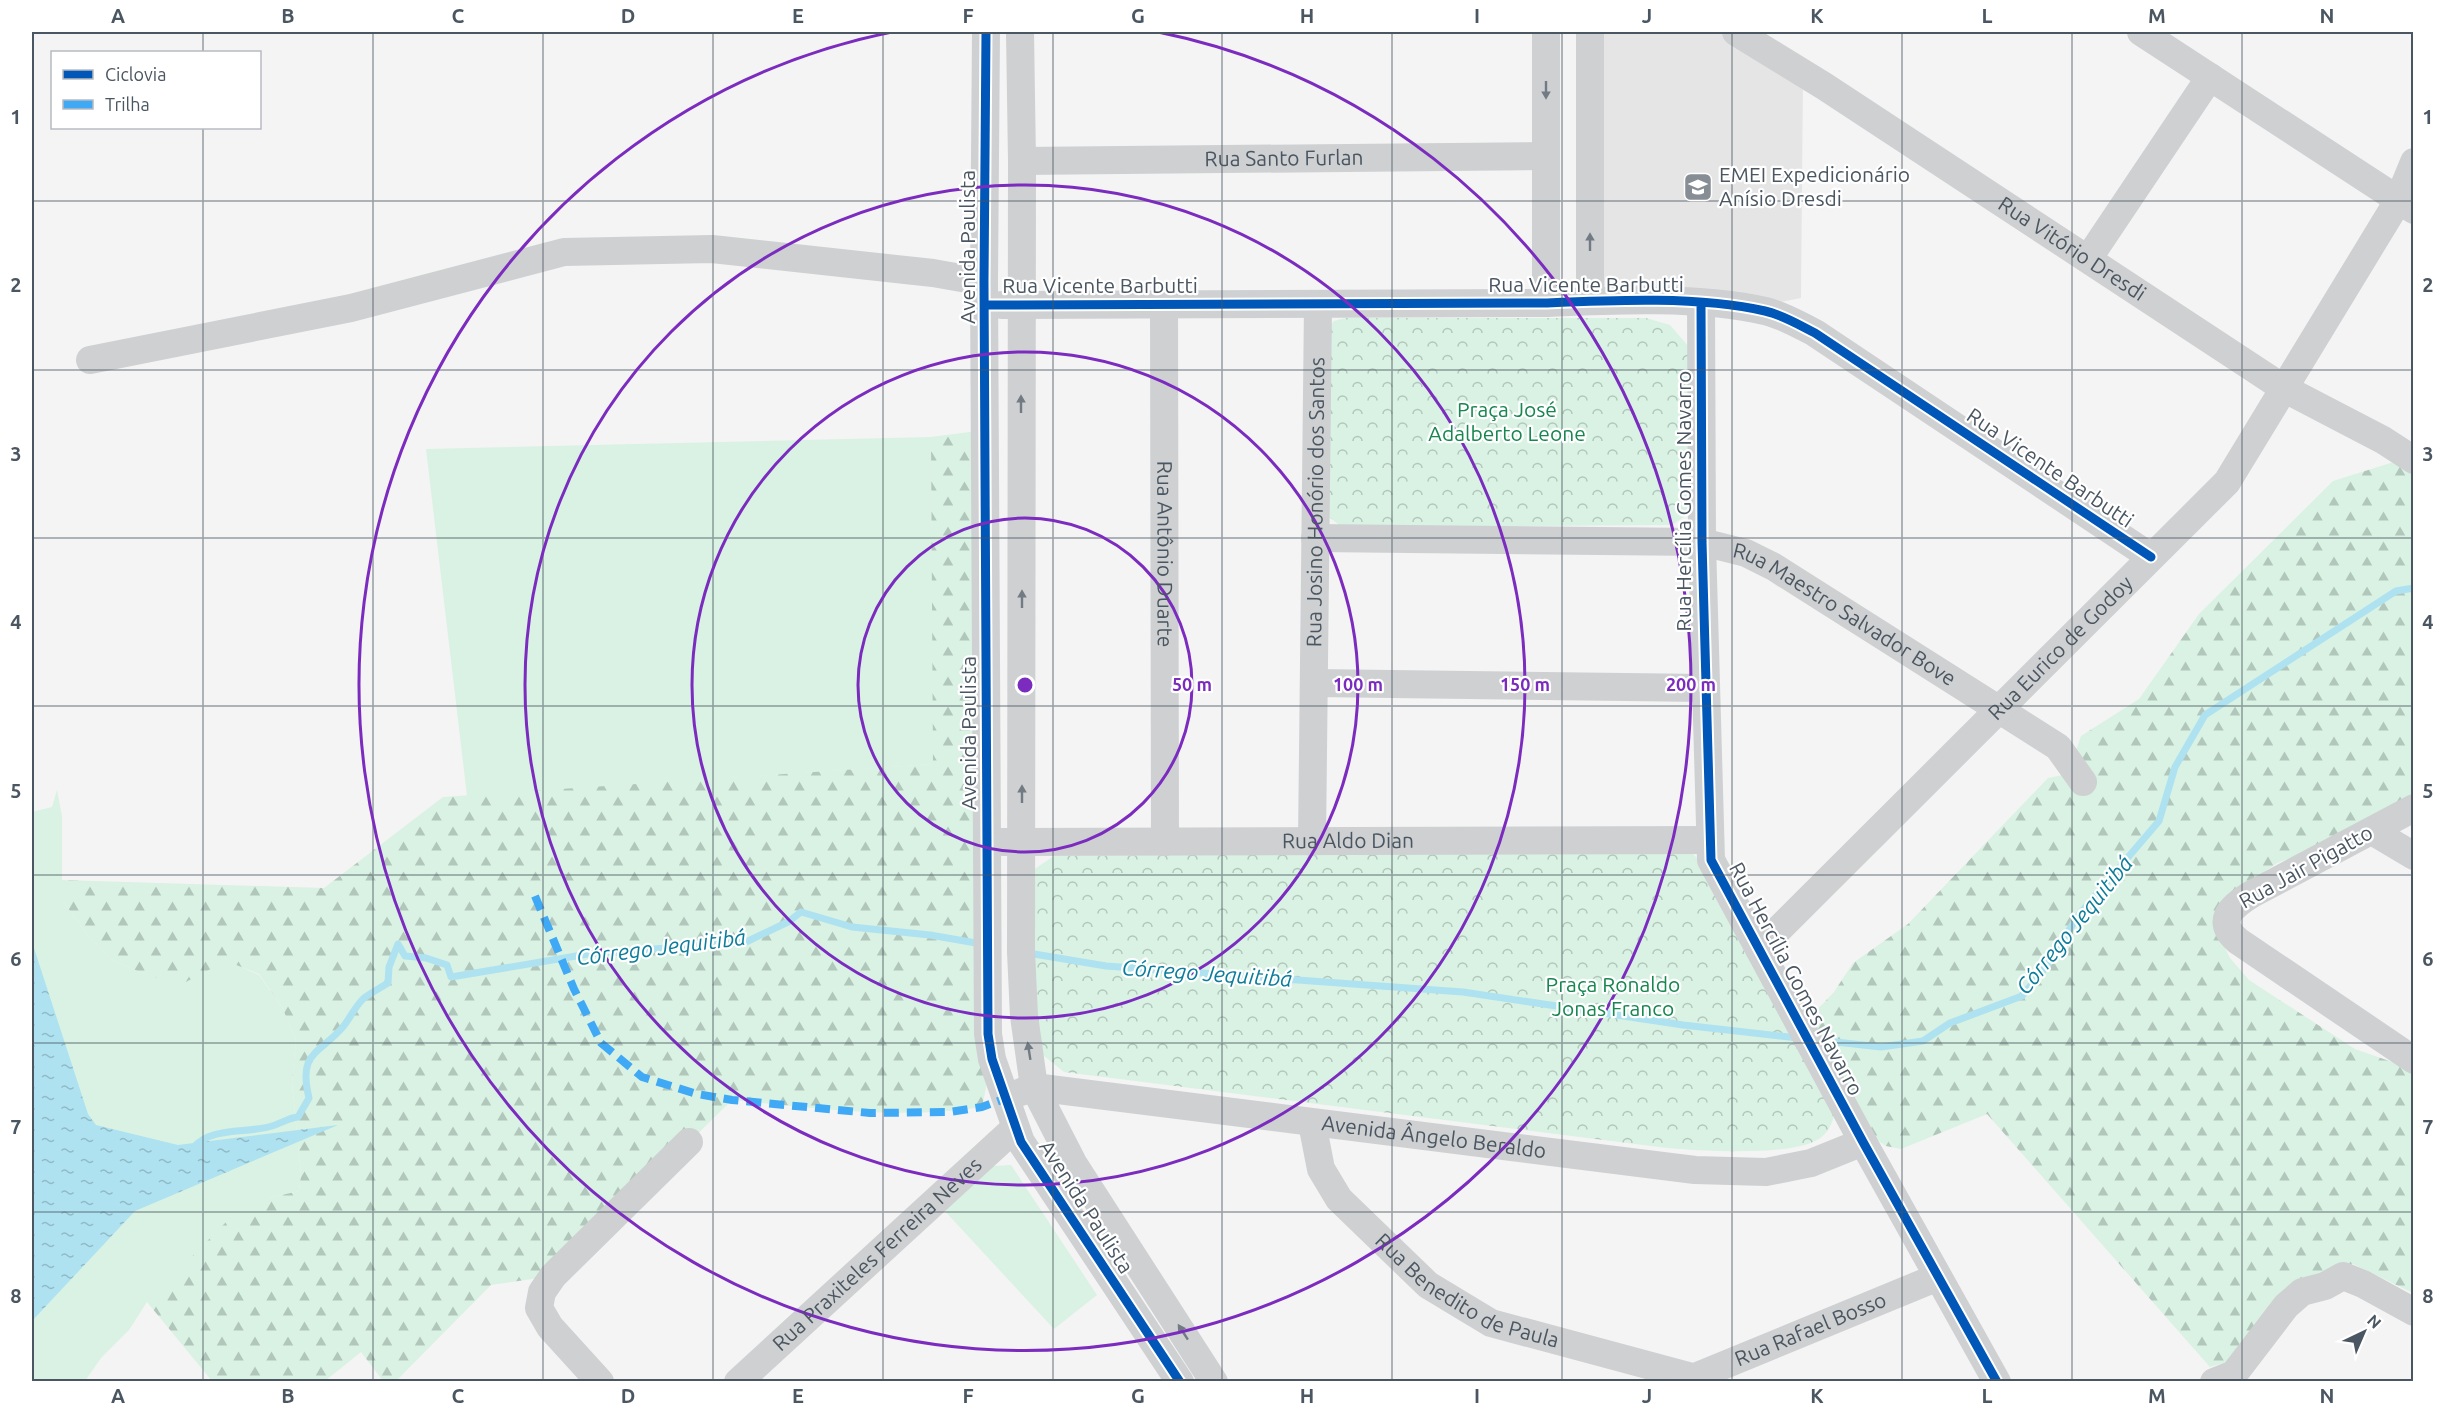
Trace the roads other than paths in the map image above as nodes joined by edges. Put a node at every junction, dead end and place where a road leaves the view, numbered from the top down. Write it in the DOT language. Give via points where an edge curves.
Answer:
graph roads {
  1 [pos="986,32"];
  2 [pos="1020,32"];
  3 [pos="1546,32"];
  4 [pos="1590,32"];
  5 [pos="1736,32"];
  6 [pos="2141,32"];
  7 [pos="2210,77"];
  8 [pos="1545,156"];
  9 [pos="1022,161"];
  10 [pos="2414,162"];
  11 [pos="2406,206"];
  12 [pos="2088,259"];
  13 [pos="985,293"];
  14 [pos="1590,301"];
  15 [pos="1546,303"];
  16 [pos="1701,303"];
  17 [pos="1164,304"];
  18 [pos="1318,304"];
  19 [pos="1021,305"];
  20 [pos="90,360"];
  21 [pos="2285,389"];
  22 [pos="2414,460"];
  23 [pos="1315,538"];
  24 [pos="1701,542"];
  25 [pos="2151,557"];
  26 [pos="1314,683"];
  27 [pos="1705,688"];
  28 [pos="1998,709"];
  29 [pos="2083,782"];
  30 [pos="2414,808"];
  31 [pos="2372,831"];
  32 [pos="1708,840"];
  33 [pos="988,842"];
  34 [pos="1023,842"];
  35 [pos="1165,842"];
  36 [pos="1312,842"];
  37 [pos="2414,856"];
  38 [pos="1759,949"];
  39 [pos="2414,1060"];
  40 [pos="1034,1087"];
  41 [pos="1004,1099"];
  42 [pos="1312,1123"];
  43 [pos="1015,1128"];
  44 [pos="689,1142"];
  45 [pos="1863,1142"];
  46 [pos="1938,1277"];
  47 [pos="2414,1312"];
  48 [pos="1687,1379"];
  49 [pos="2231,1379"];
  50 [pos="600,1382"];
  51 [pos="738,1382"];
  52 [pos="1180,1382"];
  53 [pos="1215,1382"];
  54 [pos="1997,1382"];
  1 -- 13 [label="street, Avenida Paulista"];
  2 -- 9 [label="street, Avenida Paulista"];
  3 -- 8 [label="street, one-way"];
  14 -- 4 [label="street, one-way"];
  5 -- 12 [label="street, Rua Vitório Dresdi"];
  6 -- 7 [label="street"];
  7 -- 11 [label="street"];
  7 -- 12 [label="street"];
  8 -- 9 [label="street, Rua Santo Furlan"];
  8 -- 15 [label="street"];
  9 -- 19 [label="street, Avenida Paulista"];
  10 -- 11 [label="street, Rua Eurico de Godoy"];
  11 -- 21 [label="street, Rua Eurico de Godoy"];
  12 -- 21 [label="street, Rua Vitório Dresdi"];
  13 -- 19 [label="street, Rua Vicente Barbutti"];
  13 -- 20 [label="street, Rua Vicente Barbutti" via="933,273 712,249 564,252 351,308"];
  13 -- 33 [label="street, Avenida Paulista"];
  14 -- 15 [label="street, Rua Vicente Barbutti"];
  14 -- 16 [label="street, Rua Vicente Barbutti"];
  15 -- 18 [label="street, Rua Vicente Barbutti"];
  16 -- 24 [label="street, Rua Hercília Gomes Navarro"];
  16 -- 25 [label="street, Rua Vicente Barbutti" via="1766,311 1815,333"];
  17 -- 18 [label="street, Rua Vicente Barbutti"];
  17 -- 19 [label="street, Rua Vicente Barbutti"];
  17 -- 35 [label="street, Rua Antônio Duarte"];
  18 -- 23 [label="street, Rua Josino Honório dos Santos"];
  34 -- 19 [label="street, Avenida Paulista, one-way"];
  21 -- 22 [label="street, Rua Vitório Dresdi"];
  21 -- 25 [label="street, Rua Eurico de Godoy" via="2227,482"];
  23 -- 24 [label="street, Rua Maestro Salvador Bove"];
  23 -- 26 [label="street, Rua Josino Honório dos Santos"];
  24 -- 27 [label="street, Rua Hercília Gomes Navarro"];
  24 -- 28 [label="street, Rua Maestro Salvador Bove" via="1746,553 1774,567"];
  25 -- 28 [label="street, Rua Eurico de Godoy"];
  26 -- 27 [label="street"];
  26 -- 36 [label="street, Rua Josino Honório dos Santos"];
  27 -- 32 [label="street, Rua Hercília Gomes Navarro"];
  28 -- 29 [label="street, Rua Maestro Salvador Bove" via="2058,747"];
  28 -- 38 [label="street, Rua Eurico de Godoy"];
  30 -- 31 [label="street, Rua Jair Pigatto"];
  31 -- 37 [label="street"];
  31 -- 39 [label="street, Rua Jair Pigatto" via="2232,906 2226,922 2228,933"];
  32 -- 36 [label="street, Rua Aldo Dian"];
  32 -- 38 [label="street, Rua Hercília Gomes Navarro" via="1711,860"];
  33 -- 34 [label="street, Rua Aldo Dian"];
  33 -- 41 [label="street, Avenida Paulista" via="988,1034"];
  34 -- 35 [label="street, Rua Aldo Dian"];
  40 -- 34 [label="street, Avenida Paulista, one-way" via="1023,1017"];
  35 -- 36 [label="street, Rua Aldo Dian"];
  38 -- 45 [label="street, Rua Hercília Gomes Navarro"];
  40 -- 41 [label="street, Avenida Ângelo Beraldo"];
  40 -- 42 [label="street, Avenida Ângelo Beraldo"];
  53 -- 40 [label="street, Avenida Paulista, one-way" via="1073,1163"];
  41 -- 43 [label="street, Avenida Paulista"];
  42 -- 45 [label="street, Avenida Ângelo Beraldo" via="1695,1170 1766,1172 1811,1163"];
  42 -- 48 [label="street, Rua Benedito de Paula" via="1321,1169 1339,1199 1428,1285 1491,1323"];
  43 -- 51 [label="street, Rua Praxiteles Ferreira Neves"];
  43 -- 52 [label="street, Avenida Paulista"];
  44 -- 50 [label="street" via="552,1276 542,1292 539,1308 550,1327"];
  45 -- 46 [label="street, Rua Hercília Gomes Navarro"];
  46 -- 48 [label="street, Rua Rafael Bosso"];
  46 -- 54 [label="street, Rua Hercília Gomes Navarro"];
  47 -- 49 [label="street" via="2343,1276 2302,1292 2286,1306"];
}
